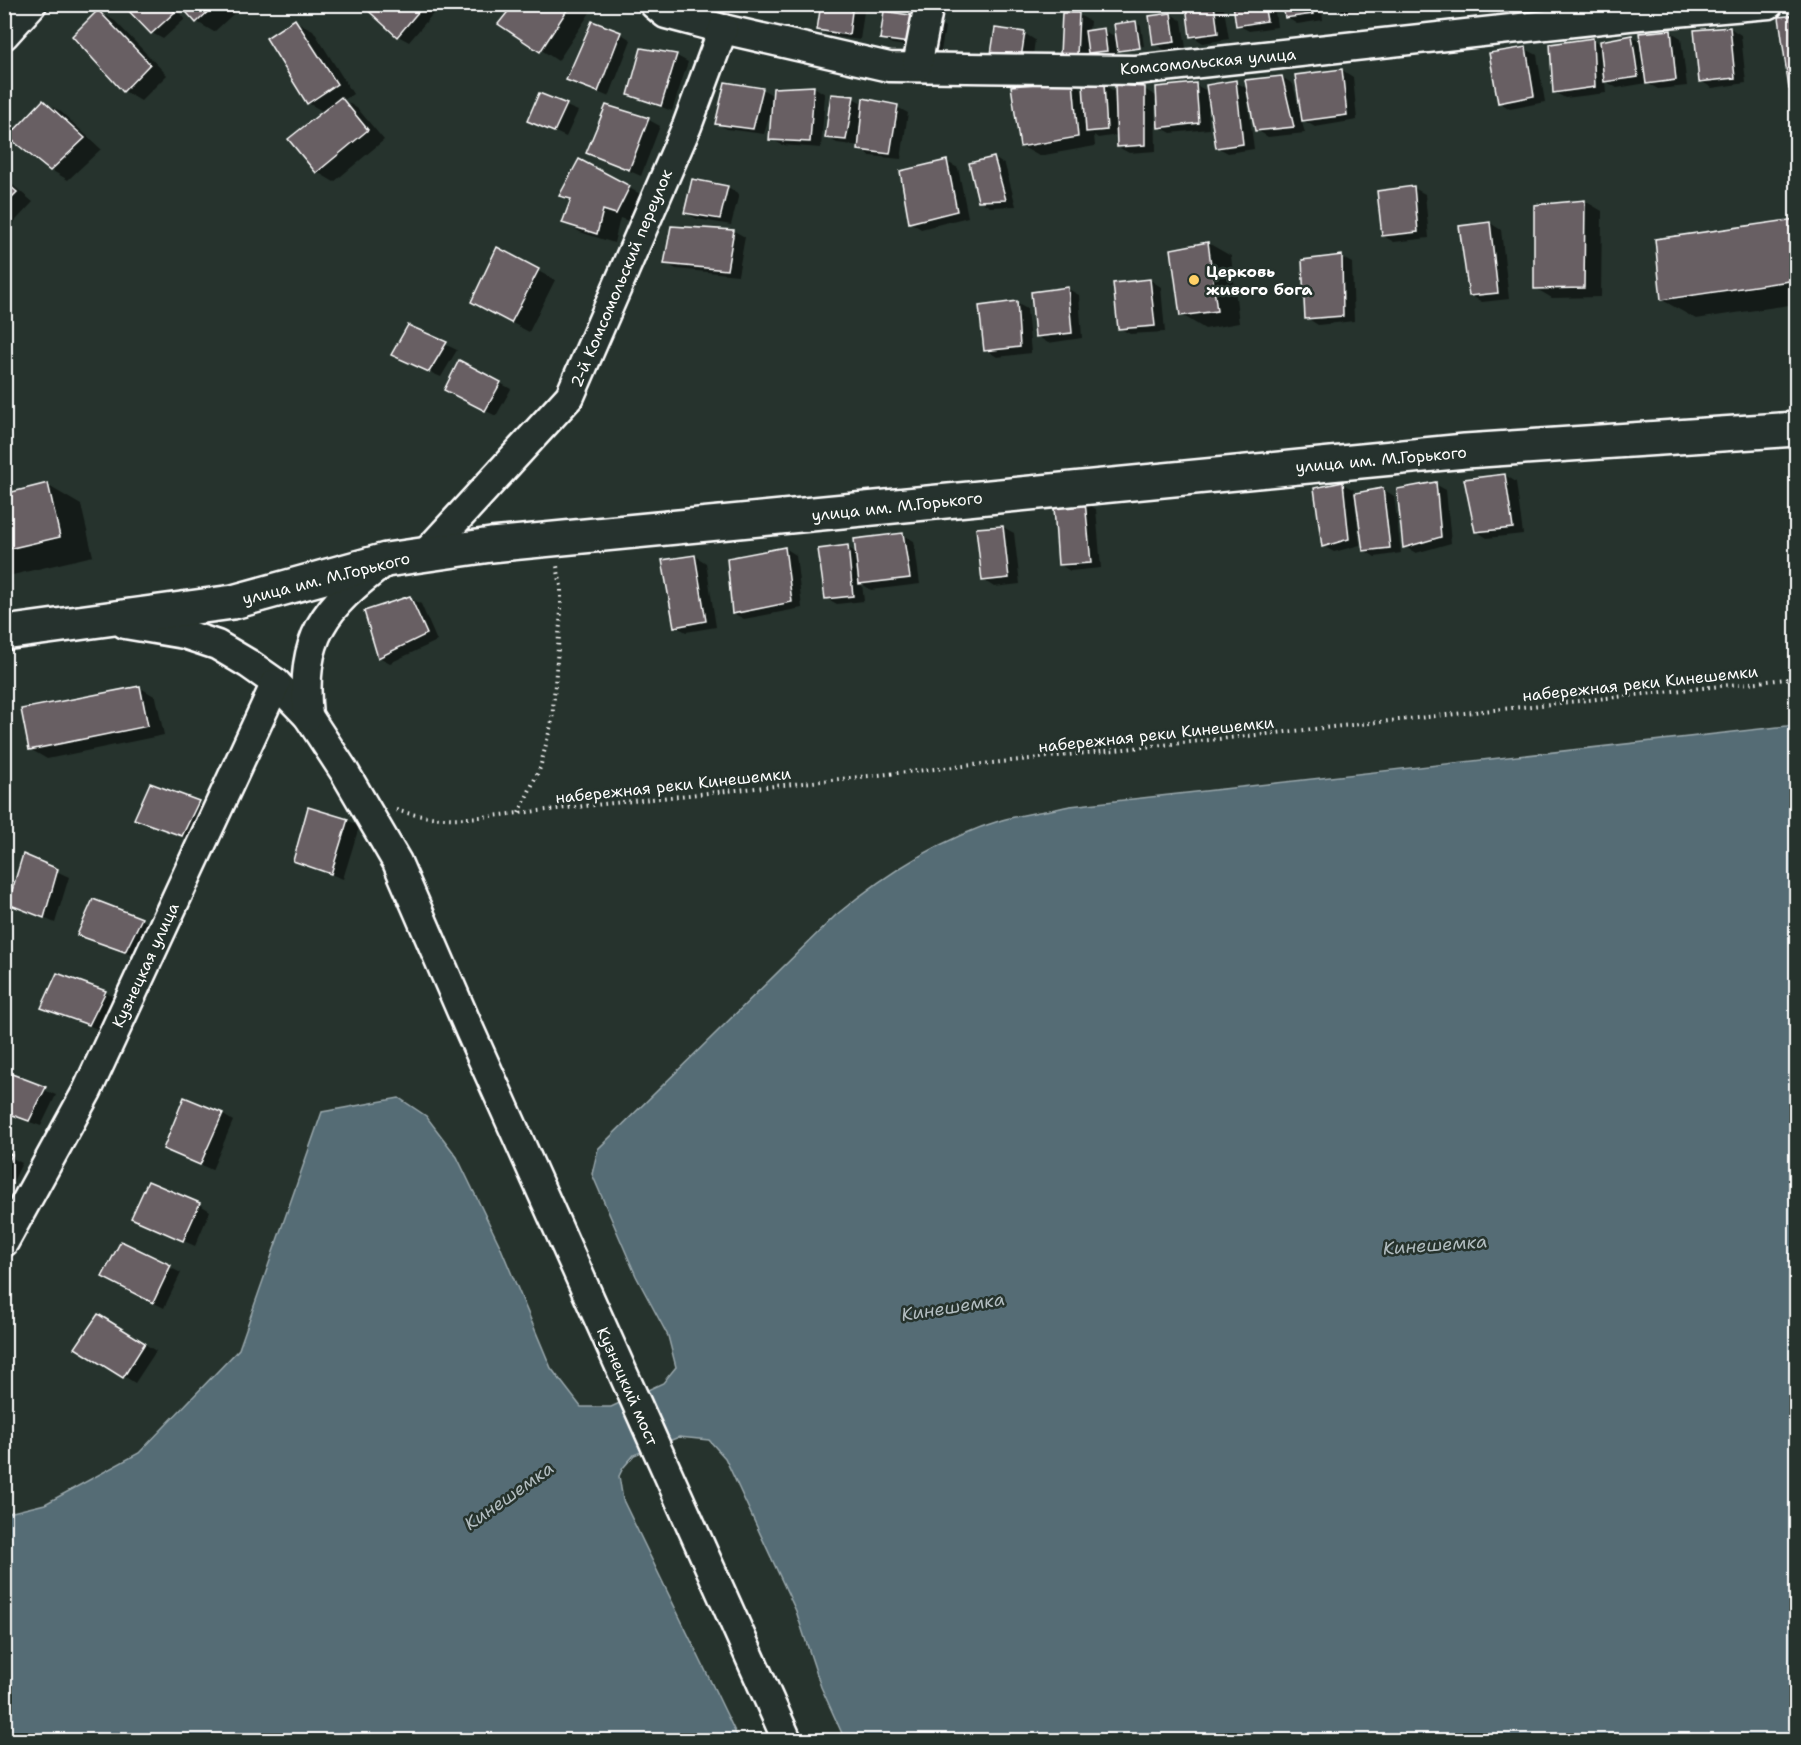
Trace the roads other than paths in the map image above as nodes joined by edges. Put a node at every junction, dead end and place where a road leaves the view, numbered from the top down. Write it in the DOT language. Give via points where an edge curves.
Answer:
graph roads {
  1 [pos="32,4"];
  2 [pos="654,4"];
  3 [pos="929,4"];
  4 [pos="1769,4"];
  5 [pos="723,29"];
  6 [pos="4,35"];
  7 [pos="917,66"];
  8 [pos="1797,429"];
  9 [pos="426,553"];
  10 [pos="386,560"];
  11 [pos="99,621"];
  12 [pos="4,633"];
  13 [pos="276,683"];
  14 [pos="309,716"];
  15 [pos="4,1242"];
  16 [pos="787,1740"];
  1 -- 6 [label="street"];
  2 -- 5 [label="street, Комсомольская улица" via="666,14"];
  3 -- 7 [label="street"];
  4 -- 7 [label="street, Комсомольская улица" via="1136,70"];
  5 -- 7 [label="street, Комсомольская улица" via="889,67"];
  5 -- 9 [label="street, 2-й Комсомольский переулок" via="687,126 570,396"];
  8 -- 9 [label="main road, улица им. М.Горького" via="1465,451"];
  9 -- 10 [label="main road, улица им. М.Горького"];
  10 -- 11 [label="main road, улица им. М.Горького" via="233,602"];
  10 -- 14 [label="street" via="348,590 326,615 316,634 306,694"];
  11 -- 12 [label="main road, улица им. М.Горького"];
  11 -- 13 [label="street" via="159,628 217,645"];
  13 -- 14 [label="street"];
  13 -- 15 [label="street, Кузнецкая улица" via="87,1091"];
  14 -- 16 [label="street, Кузнецкий мост" via="397,862"];
}
